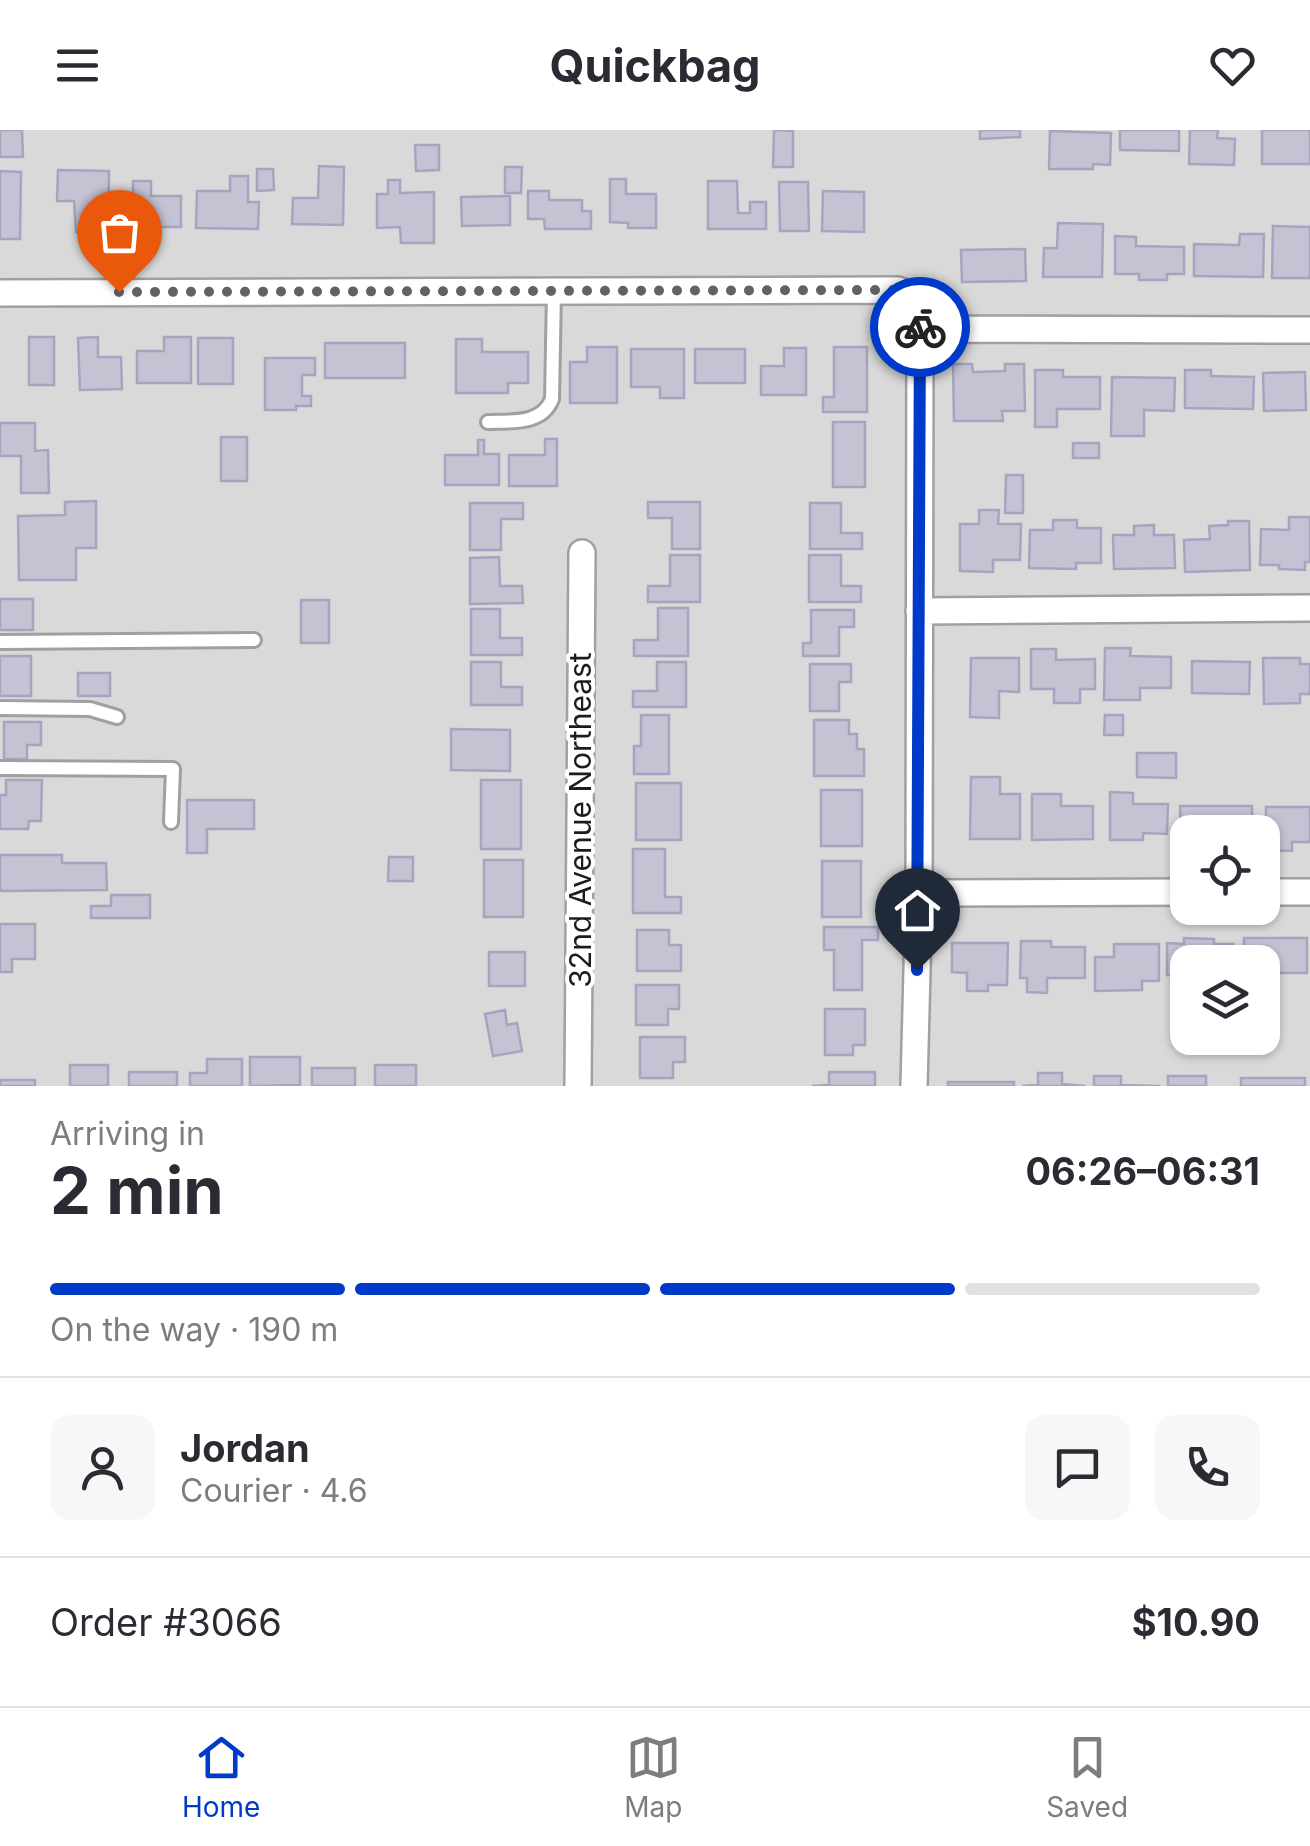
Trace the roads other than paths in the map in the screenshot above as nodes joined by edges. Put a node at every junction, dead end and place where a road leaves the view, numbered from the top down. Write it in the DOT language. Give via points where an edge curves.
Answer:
graph roads {
  1 [pos="554,291"];
  2 [pos="0,292"];
  3 [pos="920,329"];
  4 [pos="1310,330"];
  5 [pos="488,422"];
  6 [pos="582,553"];
  7 [pos="1310,608"];
  8 [pos="919,611"];
  9 [pos="254,640"];
  10 [pos="0,642"];
  11 [pos="0,708"];
  12 [pos="116,717"];
  13 [pos="0,768"];
  14 [pos="171,822"];
  15 [pos="1170,892"];
  16 [pos="1280,892"];
  17 [pos="1310,892"];
  18 [pos="919,893"];
  19 [pos="578,1086"];
  20 [pos="914,1086"];
  1 -- 2 [label="street"];
  1 -- 3 [label="street" via="898,290 915,300"];
  1 -- 5 [label="lane" via="548,410 535,418"];
  3 -- 4 [label="street"];
  3 -- 8 [label="street"];
  6 -- 19 [label="street, 32nd Avenue Northeast"];
  7 -- 8 [label="street"];
  8 -- 18 [label="street"];
  9 -- 10 [label="lane"];
  11 -- 12 [label="lane" via="90,709"];
  13 -- 14 [label="lane" via="174,768"];
  15 -- 18 [label="street"];
  16 -- 17 [label="street"];
  18 -- 20 [label="street"];
}
